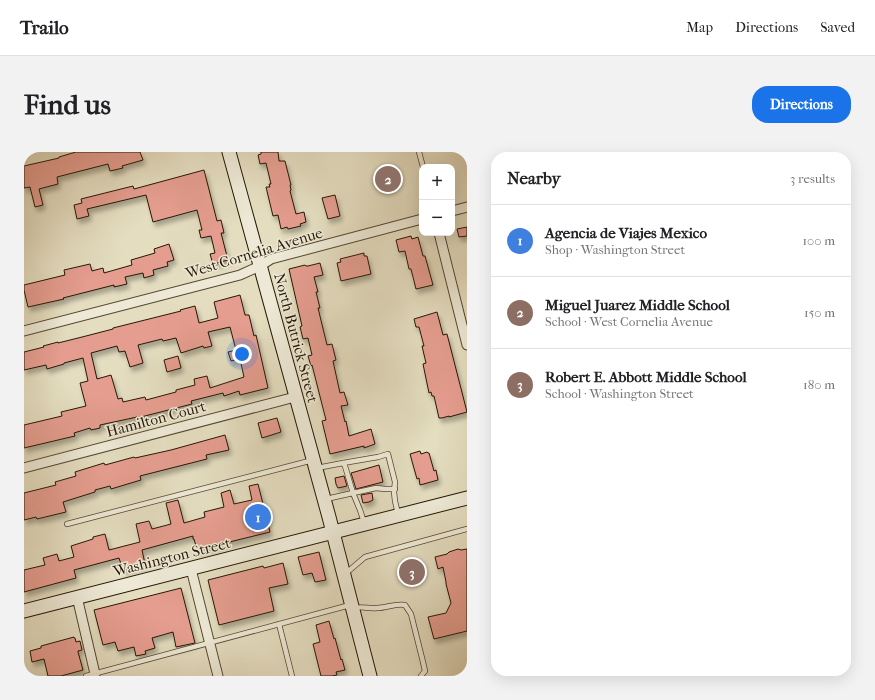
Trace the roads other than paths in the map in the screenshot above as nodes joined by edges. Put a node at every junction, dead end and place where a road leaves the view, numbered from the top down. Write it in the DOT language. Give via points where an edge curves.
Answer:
graph roads {
  1 [pos="229,152"];
  2 [pos="419,152"];
  3 [pos="422,164"];
  4 [pos="467,207"];
  5 [pos="455,210"];
  6 [pos="419,220"];
  7 [pos="440,236"];
  8 [pos="260,266"];
  9 [pos="24,331"];
  10 [pos="467,345"];
  11 [pos="296,398"];
  12 [pos="342,463"];
  13 [pos="314,465"];
  14 [pos="24,468"];
  15 [pos="395,489"];
  16 [pos="352,493"];
  17 [pos="467,498"];
  18 [pos="324,499"];
  19 [pos="398,516"];
  20 [pos="67,524"];
  21 [pos="365,524"];
  22 [pos="467,529"];
  23 [pos="333,532"];
  24 [pos="191,569"];
  25 [pos="344,575"];
  26 [pos="77,597"];
  27 [pos="352,606"];
  28 [pos="24,611"];
  29 [pos="279,624"];
  30 [pos="210,643"];
  31 [pos="89,675"];
  32 [pos="218,676"];
  33 [pos="292,676"];
  34 [pos="370,676"];
  35 [pos="421,676"];
  1 -- 8 [label="street, North Butrick Street"];
  2 -- 3 [label="lane"];
  4 -- 5 [label="street"];
  6 -- 8 [label="street, West Cornelia Avenue" via="271,258"];
  7 -- 10 [label="street"];
  8 -- 9 [label="street, West Cornelia Avenue" via="240,275"];
  8 -- 11 [label="street, North Butrick Street"];
  11 -- 13 [label="street, North Butrick Street"];
  11 -- 14 [label="street, Hamilton Court"];
  12 -- 13 [label="lane"];
  12 -- 15 [label="lane" via="388,454"];
  12 -- 16 [label="lane"];
  13 -- 18 [label="street, North Butrick Street"];
  13 -- 20 [label="lane"];
  15 -- 16 [label="lane" via="376,488"];
  15 -- 19 [label="lane"];
  16 -- 18 [label="lane"];
  16 -- 21 [label="lane"];
  17 -- 19 [label="street, Washington Street"];
  18 -- 23 [label="street, North Butrick Street"];
  19 -- 21 [label="street, Washington Street"];
  21 -- 23 [label="street, Washington Street"];
  22 -- 25 [label="lane" via="365,556"];
  23 -- 24 [label="street, Washington Street"];
  23 -- 25 [label="street, North Butrick Street"];
  24 -- 26 [label="street, Washington Street"];
  24 -- 30 [label="street"];
  25 -- 27 [label="street, North Butrick Street"];
  26 -- 28 [label="street, Washington Street"];
  26 -- 31 [label="street"];
  27 -- 29 [label="lane"];
  27 -- 34 [label="street, North Butrick Street"];
  27 -- 35 [label="lane" via="376,608 405,605 411,614 424,662 425,671"];
  29 -- 30 [label="lane"];
  29 -- 33 [label="lane"];
  30 -- 31 [label="lane"];
  30 -- 32 [label="street"];
}
